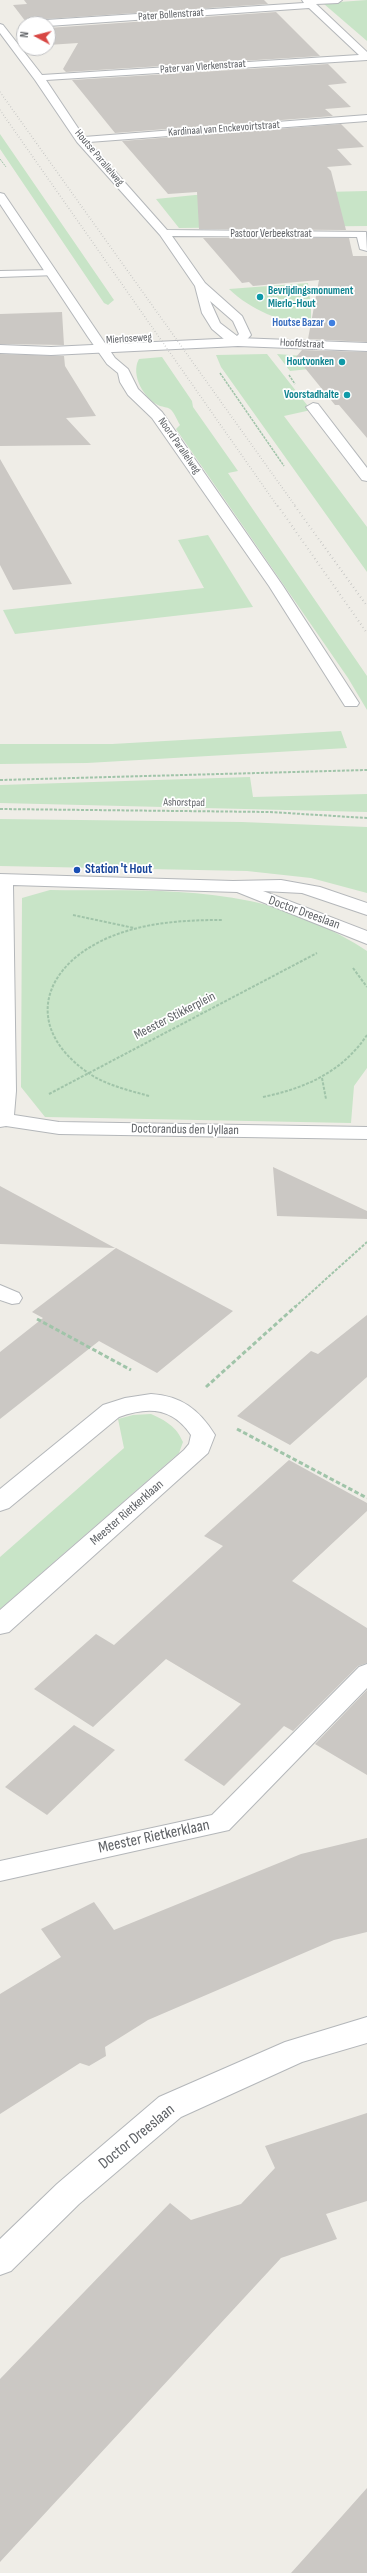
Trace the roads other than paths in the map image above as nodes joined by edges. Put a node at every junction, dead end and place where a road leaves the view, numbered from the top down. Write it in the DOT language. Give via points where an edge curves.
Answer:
graph roads {
  1 [pos="338,0"];
  2 [pos="308,2"];
  3 [pos="56,22"];
  4 [pos="16,25"];
  5 [pos="0,26"];
  6 [pos="367,57"];
  7 [pos="39,78"];
  8 [pos="367,118"];
  9 [pos="81,140"];
  10 [pos="0,196"];
  11 [pos="164,233"];
  12 [pos="367,248"];
  13 [pos="52,273"];
  14 [pos="0,274"];
  15 [pos="201,286"];
  16 [pos="224,335"];
  17 [pos="242,339"];
  18 [pos="100,344"];
  19 [pos="367,347"];
  20 [pos="6,349"];
  21 [pos="313,408"];
  22 [pos="367,477"];
  23 [pos="351,703"];
  24 [pos="2,879"];
  25 [pos="241,888"];
  26 [pos="367,910"];
  27 [pos="362,936"];
  28 [pos="2,1120"];
  29 [pos="367,1133"];
  30 [pos="0,1502"];
  31 [pos="0,1625"];
  32 [pos="367,1673"];
  33 [pos="0,1871"];
  34 [pos="367,2030"];
  35 [pos="0,2260"];
  1 -- 2 [label="street, Pater Bollenstraat"];
  2 -- 3 [label="street, Pater Bollenstraat"];
  2 -- 6 [label="street"];
  4 -- 5 [label="street"];
  5 -- 7 [label="street, Houtse Parallelweg"];
  6 -- 7 [label="street, Pater van Vlerkenstraat"];
  7 -- 9 [label="street, Houtse Parallelweg"];
  8 -- 9 [label="street, Kardinaal van Enckevoirtstraat"];
  9 -- 11 [label="street, Houtse Parallelweg"];
  10 -- 13 [label="street, Noord Parallelweg"];
  11 -- 12 [label="street, Pastoor Verbeekstraat" via="362,234 364,247"];
  11 -- 15 [label="street, Houtse Parallelweg"];
  13 -- 14 [label="lane"];
  13 -- 18 [label="street, Noord Parallelweg"];
  15 -- 16 [label="street, Houtse Parallelweg" via="207,312"];
  15 -- 17 [label="street, Houtse Parallelweg" via="238,319"];
  16 -- 17 [label="street, Mierloseweg"];
  16 -- 18 [label="street, Mierloseweg" via="174,335"];
  17 -- 18 [label="street, Mierloseweg"];
  17 -- 19 [label="street, Hoofdstraat"];
  18 -- 20 [label="street, Mierloseweg" via="51,351"];
  18 -- 23 [label="street, Noord Parallelweg" via="111,361 124,372 126,382 133,392 157,415 276,586"];
  21 -- 22 [label="street"];
  24 -- 25 [label="street, Doctor Dreeslaan" via="217,884"];
  24 -- 28 [label="street" via="6,1091"];
  25 -- 26 [label="street, Doctor Dreeslaan" via="283,885 340,898"];
  25 -- 27 [label="street, Doctor Dreeslaan" via="275,904 322,918"];
  28 -- 29 [label="street, Doctorandus den Uyllaan" via="59,1128"];
  30 -- 31 [label="street, Meester Rietkerklaan" via="111,1411 146,1400 166,1403 195,1419 203,1435 200,1447 192,1456"];
  32 -- 33 [label="lane, Meester Rietkerklaan" via="220,1823"];
  34 -- 35 [label="street, Doctor Dreeslaan" via="296,2051 170,2107 68,2194"];
}
